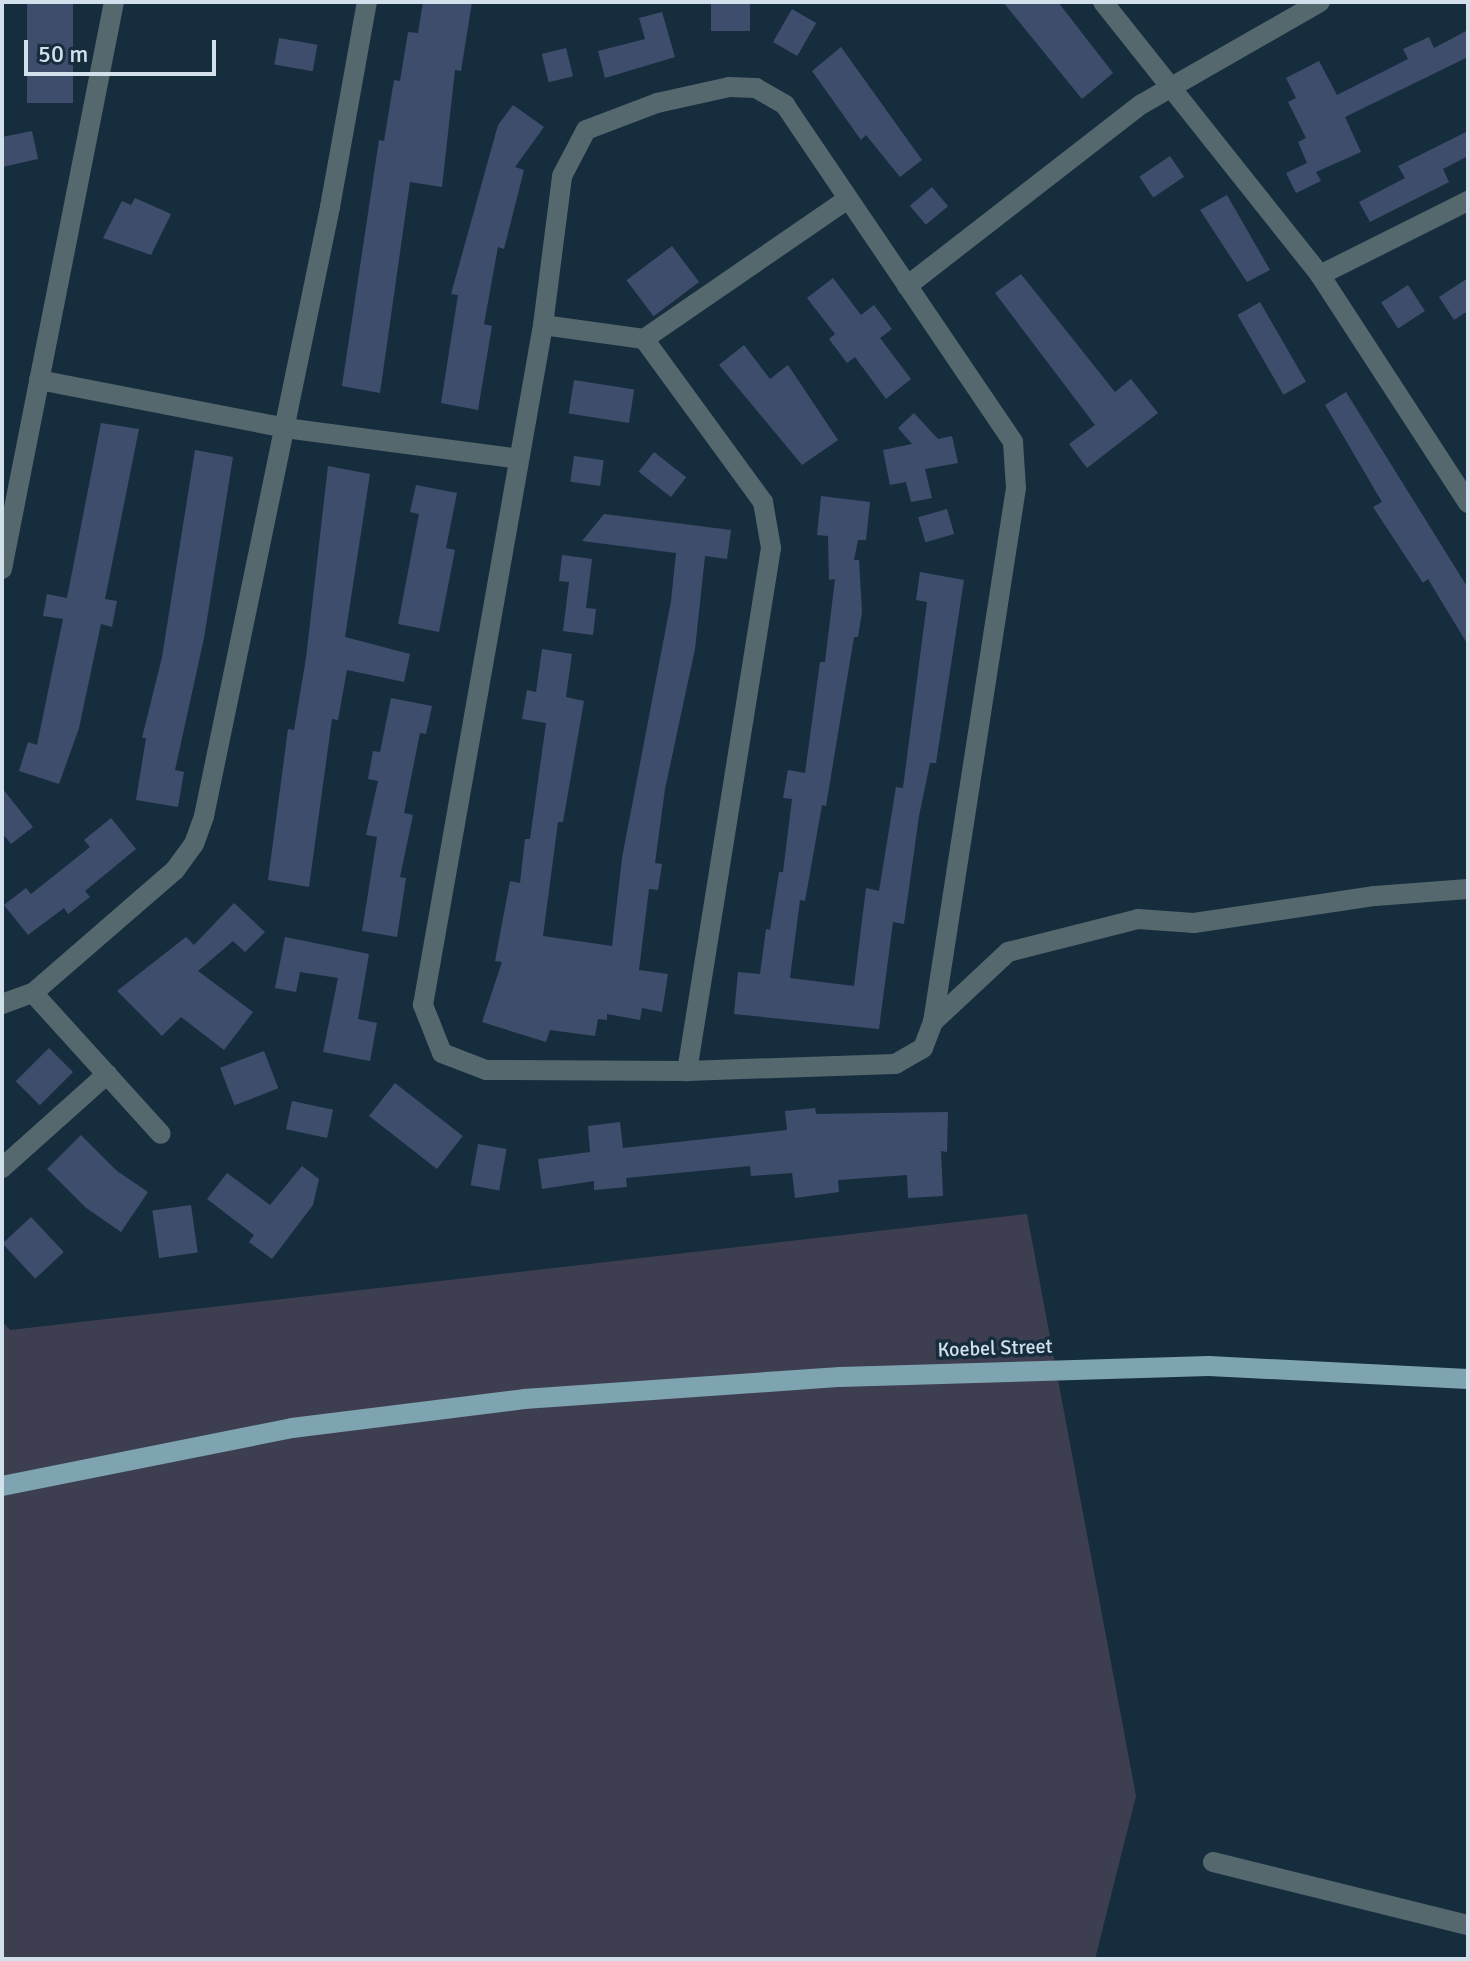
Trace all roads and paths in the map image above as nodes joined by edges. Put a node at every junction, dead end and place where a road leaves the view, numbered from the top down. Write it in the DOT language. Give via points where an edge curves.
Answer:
graph roads {
  1 [pos="114,2"];
  2 [pos="367,2"];
  3 [pos="1103,2"];
  4 [pos="1320,2"];
  5 [pos="1172,84"];
  6 [pos="846,200"];
  7 [pos="1468,201"];
  8 [pos="1320,275"];
  9 [pos="907,286"];
  10 [pos="543,325"];
  11 [pos="644,339"];
  12 [pos="39,380"];
  13 [pos="285,428"];
  14 [pos="519,459"];
  15 [pos="1468,503"];
  16 [pos="2,569"];
  17 [pos="1468,889"];
  18 [pos="33,993"];
  19 [pos="2,1004"];
  20 [pos="933,1022"];
  21 [pos="687,1071"];
  22 [pos="107,1074"];
  23 [pos="161,1134"];
  24 [pos="2,1168"];
  25 [pos="1468,1379"];
  26 [pos="2,1486"];
  27 [pos="1213,1862"];
  28 [pos="1468,1925"];
  1 -- 12 [label="street"];
  2 -- 13 [label="street"];
  3 -- 5 [label="street"];
  4 -- 5 [label="street"];
  5 -- 8 [label="street"];
  5 -- 9 [label="street"];
  6 -- 9 [label="street"];
  6 -- 10 [label="street" via="785,105 756,88 729,87 657,103 586,130 562,176"];
  6 -- 11 [label="street"];
  7 -- 8 [label="street"];
  8 -- 15 [label="street"];
  9 -- 20 [label="street" via="1013,442 1016,488"];
  10 -- 11 [label="street"];
  10 -- 14 [label="street"];
  11 -- 21 [label="street" via="763,502 771,548"];
  12 -- 13 [label="street"];
  12 -- 16 [label="street"];
  13 -- 14 [label="street"];
  13 -- 18 [label="street" via="194,844 175,870"];
  14 -- 21 [label="street" via="423,1005 442,1053 486,1070"];
  17 -- 20 [label="street" via="1375,896 1194,923 1138,919 1008,952"];
  18 -- 19 [label="street"];
  18 -- 22 [label="street"];
  20 -- 21 [label="street" via="923,1048 895,1064"];
  22 -- 23 [label="street"];
  22 -- 24 [label="street"];
  25 -- 26 [label="main road, Koebel Street" via="1209,1366 840,1377 524,1399 292,1428"];
  27 -- 28 [label="street"];
}
